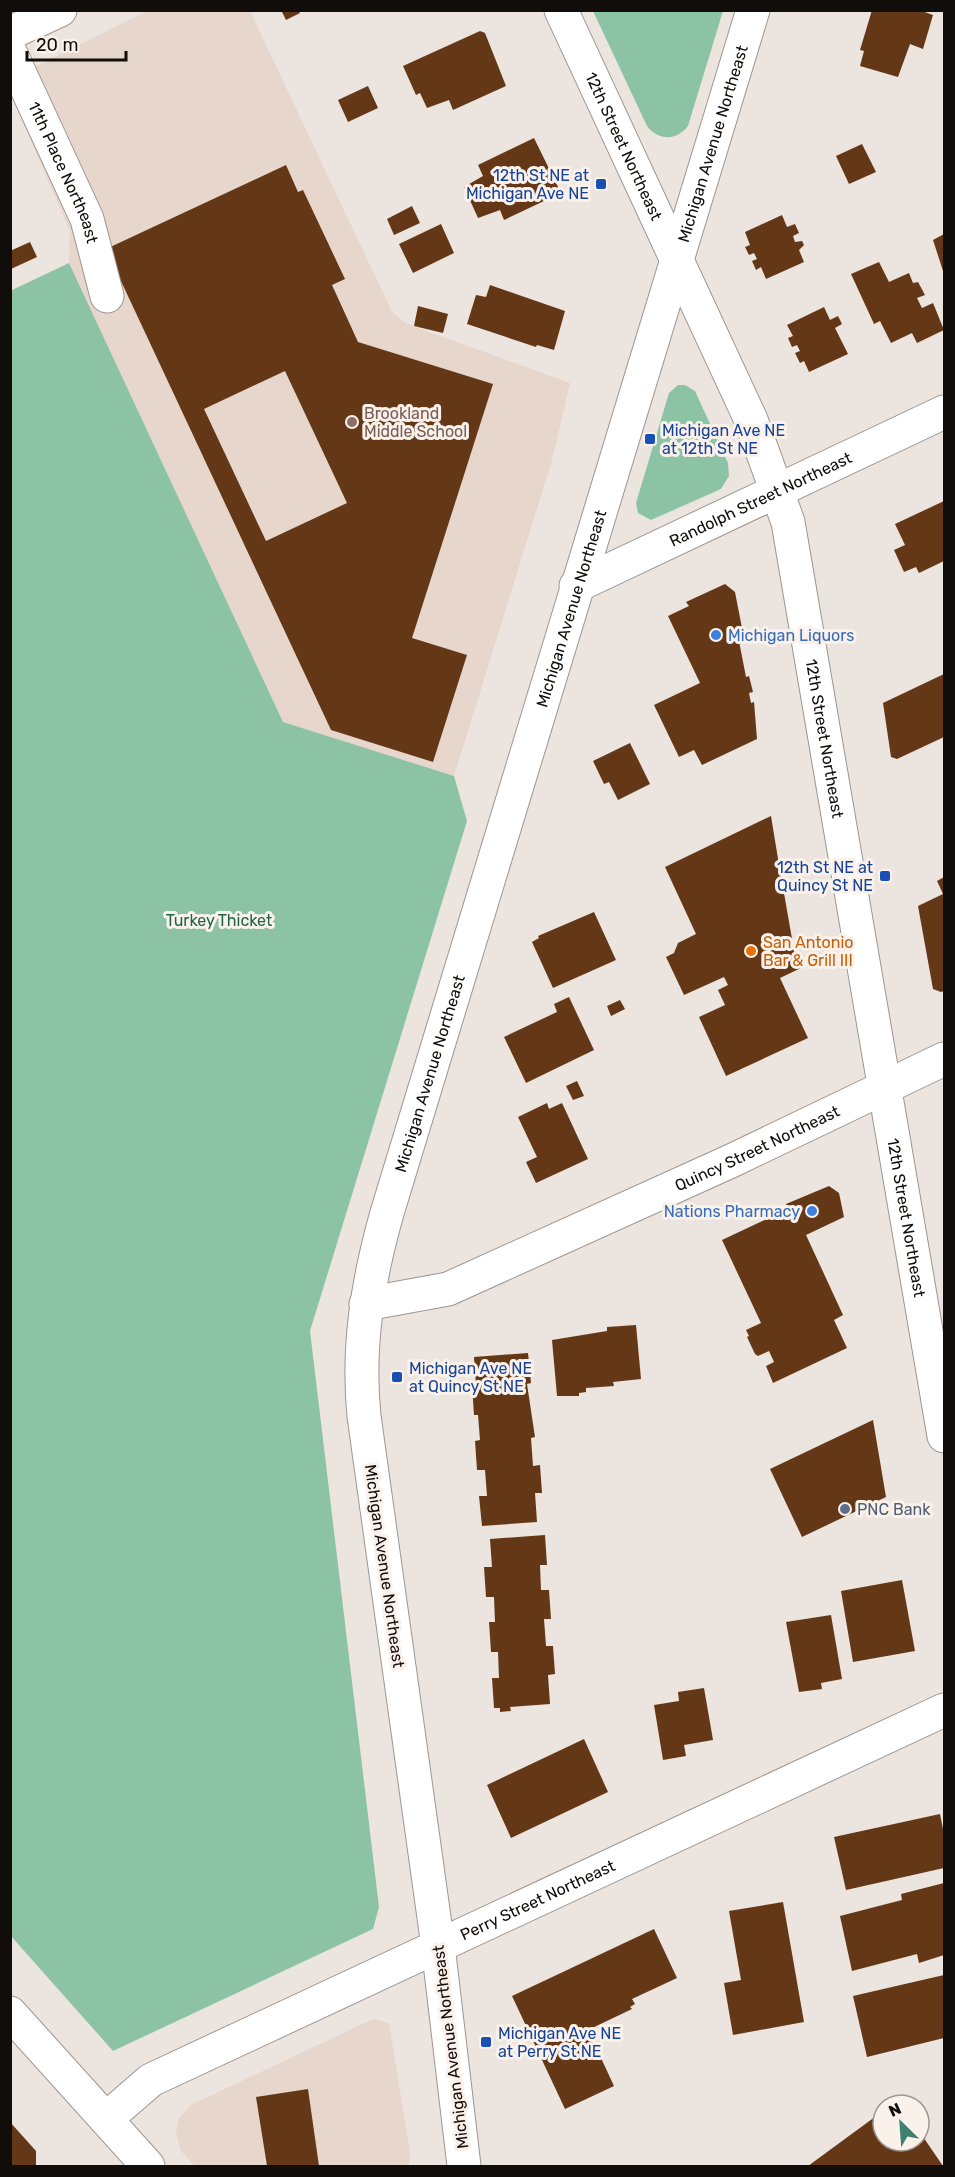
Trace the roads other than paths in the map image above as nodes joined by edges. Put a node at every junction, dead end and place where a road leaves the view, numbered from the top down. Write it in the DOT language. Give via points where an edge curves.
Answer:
graph roads {
  1 [pos="60,10"];
  2 [pos="561,10"];
  3 [pos="753,10"];
  4 [pos="10,33"];
  5 [pos="10,52"];
  6 [pos="678,261"];
  7 [pos="107,296"];
  8 [pos="945,412"];
  9 [pos="778,492"];
  10 [pos="576,586"];
  11 [pos="945,1059"];
  12 [pos="883,1088"];
  13 [pos="366,1304"];
  14 [pos="945,1437"];
  15 [pos="945,1710"];
  16 [pos="438,1946"];
  17 [pos="10,2013"];
  18 [pos="106,2119"];
  19 [pos="148,2166"];
  20 [pos="465,2166"];
  1 -- 4 [label="street"];
  2 -- 6 [label="street, 12th Street Northeast"];
  3 -- 6 [label="street, Michigan Avenue Northeast"];
  5 -- 7 [label="street, 11th Place Northeast" via="87,219"];
  6 -- 9 [label="street, 12th Street Northeast" via="755,429"];
  6 -- 10 [label="street, Michigan Avenue Northeast"];
  8 -- 9 [label="street, Randolph Street Northeast"];
  9 -- 10 [label="street, Randolph Street Northeast"];
  9 -- 12 [label="street, 12th Street Northeast" via="788,522"];
  10 -- 13 [label="street, Michigan Avenue Northeast" via="382,1230"];
  11 -- 12 [label="street, Quincy Street Northeast"];
  12 -- 13 [label="street, Quincy Street Northeast" via="448,1289"];
  12 -- 14 [label="street, 12th Street Northeast"];
  13 -- 16 [label="street, Michigan Avenue Northeast" via="362,1398"];
  15 -- 16 [label="street, Perry Street Northeast"];
  16 -- 18 [label="street, Perry Street Northeast" via="151,2080"];
  16 -- 20 [label="street, Michigan Avenue Northeast"];
  17 -- 18 [label="street"];
  18 -- 19 [label="street"];
}
